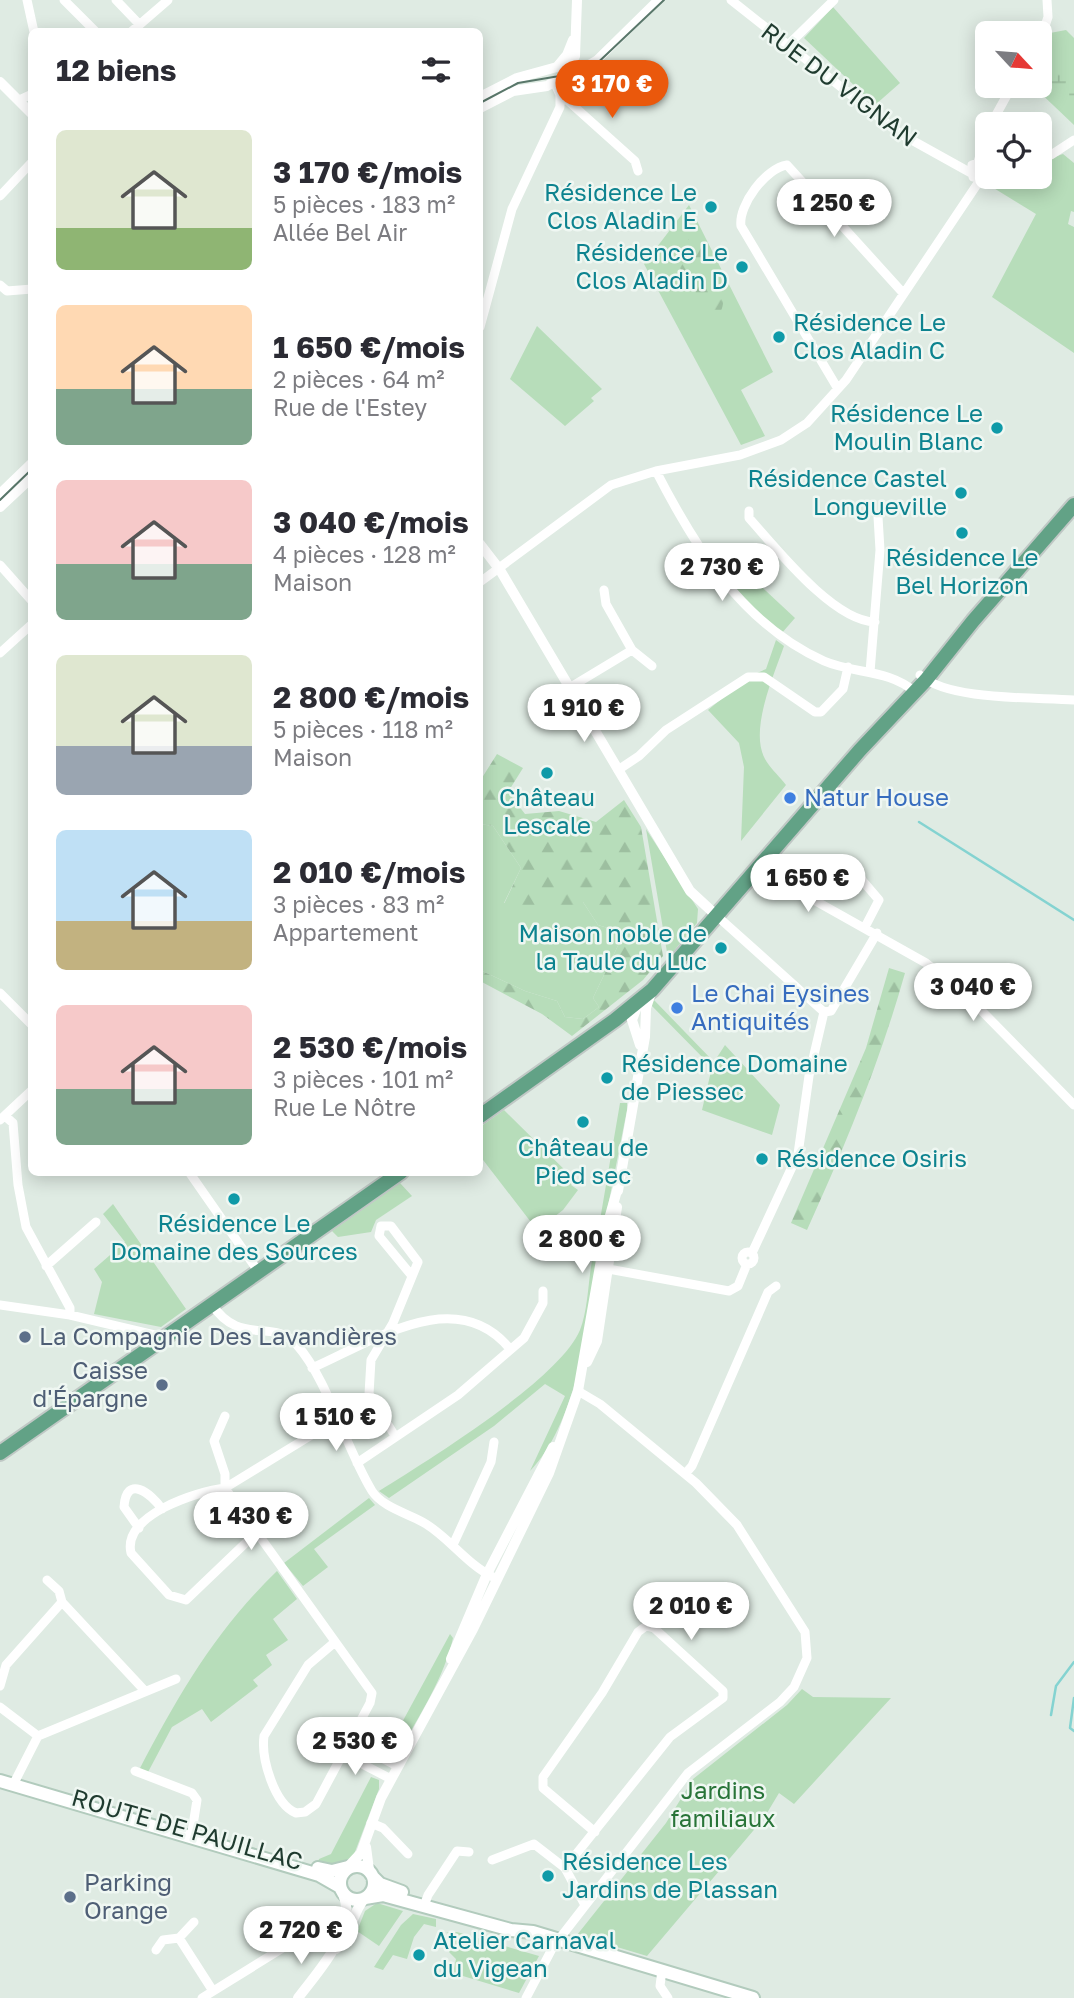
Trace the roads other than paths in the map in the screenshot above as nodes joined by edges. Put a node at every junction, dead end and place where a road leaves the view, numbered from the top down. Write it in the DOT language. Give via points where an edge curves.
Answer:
graph roads {
  1 [pos="27,0"];
  2 [pos="64,0"];
  3 [pos="116,0"];
  4 [pos="168,0"];
  5 [pos="577,0"];
  6 [pos="658,0"];
  7 [pos="731,0"];
  8 [pos="834,0"];
  9 [pos="1047,0"];
  10 [pos="1047,21"];
  11 [pos="139,24"];
  12 [pos="33,28"];
  13 [pos="92,28"];
  14 [pos="135,28"];
  15 [pos="573,37"];
  16 [pos="787,46"];
  17 [pos="572,65"];
  18 [pos="0,82"];
  19 [pos="555,84"];
  20 [pos="483,95"];
  21 [pos="28,96"];
  22 [pos="19,100"];
  23 [pos="561,100"];
  24 [pos="483,106"];
  25 [pos="28,110"];
  26 [pos="1074,140"];
  27 [pos="1052,154"];
  28 [pos="28,166"];
  29 [pos="975,169"];
  30 [pos="638,171"];
  31 [pos="975,182"];
  32 [pos="0,196"];
  33 [pos="0,285"];
  34 [pos="28,289"];
  35 [pos="903,293"];
  36 [pos="483,316"];
  37 [pos="838,390"];
  38 [pos="28,467"];
  39 [pos="656,471"];
  40 [pos="28,481"];
  41 [pos="0,494"];
  42 [pos="1074,505"];
  43 [pos="0,507"];
  44 [pos="749,511"];
  45 [pos="878,517"];
  46 [pos="483,548"];
  47 [pos="0,565"];
  48 [pos="500,570"];
  49 [pos="483,580"];
  50 [pos="604,590"];
  51 [pos="28,596"];
  52 [pos="875,622"];
  53 [pos="28,628"];
  54 [pos="632,649"];
  55 [pos="0,653"];
  56 [pos="652,666"];
  57 [pos="848,667"];
  58 [pos="870,672"];
  59 [pos="923,678"];
  60 [pos="569,688"];
  61 [pos="912,690"];
  62 [pos="1074,699"];
  63 [pos="618,770"];
  64 [pos="757,868"];
  65 [pos="855,872"];
  66 [pos="717,916"];
  67 [pos="865,927"];
  68 [pos="877,933"];
  69 [pos="652,990"];
  70 [pos="0,993"];
  71 [pos="639,1002"];
  72 [pos="824,1012"];
  73 [pos="615,1020"];
  74 [pos="632,1020"];
  75 [pos="28,1021"];
  76 [pos="641,1051"];
  77 [pos="28,1094"];
  78 [pos="1074,1105"];
  79 [pos="483,1114"];
  80 [pos="3,1118"];
  81 [pos="192,1176"];
  82 [pos="395,1176"];
  83 [pos="96,1222"];
  84 [pos="46,1266"];
  85 [pos="605,1269"];
  86 [pos="258,1271"];
  87 [pos="412,1276"];
  88 [pos="776,1286"];
  89 [pos="543,1291"];
  90 [pos="211,1303"];
  91 [pos="0,1305"];
  92 [pos="70,1315"];
  93 [pos="163,1336"];
  94 [pos="384,1336"];
  95 [pos="510,1349"];
  96 [pos="312,1367"];
  97 [pos="578,1391"];
  98 [pos="225,1416"];
  99 [pos="336,1420"];
  100 [pos="395,1436"];
  101 [pos="494,1442"];
  102 [pos="0,1453"];
  103 [pos="357,1463"];
  104 [pos="685,1474"];
  105 [pos="225,1489"];
  106 [pos="162,1508"];
  107 [pos="139,1528"];
  108 [pos="256,1533"];
  109 [pos="453,1545"];
  110 [pos="492,1576"];
  111 [pos="47,1580"];
  112 [pos="62,1602"];
  113 [pos="335,1642"];
  114 [pos="3,1662"];
  115 [pos="176,1679"];
  116 [pos="0,1686"];
  117 [pos="145,1691"];
  118 [pos="0,1707"];
  119 [pos="38,1735"];
  120 [pos="350,1741"];
  121 [pos="343,1754"];
  122 [pos="397,1766"];
  123 [pos="135,1771"];
  124 [pos="391,1779"];
  125 [pos="13,1784"];
  126 [pos="371,1823"];
  127 [pos="595,1832"];
  128 [pos="192,1835"];
  129 [pos="366,1840"];
  130 [pos="469,1852"];
  131 [pos="408,1854"];
  132 [pos="492,1860"];
  133 [pos="348,1867"];
  134 [pos="565,1868"];
  135 [pos="371,1873"];
  136 [pos="342,1891"];
  137 [pos="365,1898"];
  138 [pos="425,1902"];
  139 [pos="585,1905"];
  140 [pos="194,1922"];
  141 [pos="343,1927"];
  142 [pos="179,1938"];
  143 [pos="559,1940"];
  144 [pos="156,1950"];
  145 [pos="331,1953"];
  146 [pos="662,1970"];
  147 [pos="213,1991"];
  148 [pos="202,1998"];
  149 [pos="298,1998"];
  150 [pos="526,1998"];
  151 [pos="668,1998"];
  152 [pos="753,1998"];
  1 -- 12 [label="street"];
  2 -- 13 [label="street"];
  3 -- 11 [label="street"];
  4 -- 11 [label="street"];
  5 -- 15 [label="street"];
  6 -- 17 [label="street" via="597,60 585,67"];
  7 -- 16 [label="street, RUE DU VIGNAN"];
  8 -- 16 [label="street"];
  9 -- 10 [label="street"];
  11 -- 14 [label="street"];
  15 -- 17 [label="street"];
  15 -- 20 [label="street" via="567,55 556,67 517,78"];
  16 -- 29 [label="street, RUE DU VIGNAN" via="899,133 952,163"];
  17 -- 19 [label="street"];
  18 -- 22 [label="street"];
  19 -- 23 [label="street"];
  19 -- 24 [label="street" via="513,91"];
  21 -- 22 [label="street"];
  22 -- 25 [label="street"];
  23 -- 30 [label="street" via="568,100 635,161"];
  23 -- 36 [label="street" via="512,209"];
  26 -- 27 [label="street"];
  28 -- 32 [label="street"];
  31 -- 35 [label="street"];
  33 -- 34 [label="street" via="7,291"];
  35 -- 37 [label="street"];
  35 -- 37 [label="street" via="787,165 770,172 740,217 743,229"];
  37 -- 39 [label="street" via="807,423 781,440 740,455"];
  38 -- 41 [label="street"];
  39 -- 48 [label="street" via="611,485"];
  39 -- 57 [label="street" via="688,533 739,601 780,635 826,662"];
  40 -- 43 [label="street"];
  42 -- 59 [label="main road"];
  44 -- 52 [label="street" via="749,518 814,589 863,622"];
  45 -- 52 [label="street"];
  46 -- 48 [label="street"];
  47 -- 51 [label="street"];
  48 -- 49 [label="street"];
  48 -- 60 [label="street"];
  50 -- 54 [label="street" via="606,604"];
  52 -- 58 [label="street"];
  53 -- 55 [label="street"];
  54 -- 56 [label="street"];
  54 -- 60 [label="street"];
  57 -- 58 [label="street"];
  57 -- 63 [label="street" via="843,689 821,712 764,677 748,677 666,730"];
  58 -- 61 [label="street" via="897,679"];
  59 -- 61 [label="main road"];
  59 -- 62 [label="street" via="972,692"];
  60 -- 63 [label="street"];
  61 -- 64 [label="main road"];
  63 -- 66 [label="street" via="690,891"];
  64 -- 66 [label="main road"];
  64 -- 67 [label="street"];
  65 -- 67 [label="street" via="879,900"];
  66 -- 69 [label="main road"];
  66 -- 72 [label="street"];
  67 -- 68 [label="street"];
  68 -- 72 [label="street" via="831,1011"];
  68 -- 78 [label="street" via="926,963 971,1000"];
  69 -- 71 [label="main road"];
  69 -- 76 [label="street"];
  70 -- 75 [label="street"];
  71 -- 73 [label="main road"];
  71 -- 74 [label="street"];
  72 -- 85 [label="street" via="798,1154 752,1253 754,1260 747,1264 738,1286 729,1291"];
  73 -- 74 [label="street"];
  73 -- 79 [label="main road"];
  74 -- 76 [label="street"];
  76 -- 85 [label="street"];
  77 -- 80 [label="street"];
  80 -- 84 [label="street" via="13,1123 26,1227"];
  81 -- 86 [label="street"];
  82 -- 86 [label="main road"];
  83 -- 84 [label="street"];
  84 -- 92 [label="street" via="71,1308"];
  85 -- 97 [label="street" via="597,1341"];
  86 -- 90 [label="main road"];
  87 -- 87 [label="street" via="418,1259 391,1226 381,1226 379,1236"];
  87 -- 94 [label="street"];
  88 -- 104 [label="street" via="768,1292"];
  89 -- 95 [label="street" via="543,1303 529,1333"];
  90 -- 93 [label="main road"];
  90 -- 96 [label="street" via="229,1324 288,1337"];
  91 -- 92 [label="street"];
  92 -- 93 [label="street"];
  93 -- 102 [label="main road"];
  94 -- 95 [label="street" via="410,1324 441,1318 489,1330"];
  94 -- 96 [label="street"];
  94 -- 100 [label="street" via="372,1354 368,1384 372,1404"];
  95 -- 100 [label="street" via="458,1395"];
  96 -- 99 [label="street"];
  97 -- 104 [label="street"];
  97 -- 110 [label="street" via="562,1434 540,1468"];
  98 -- 105 [label="street" via="214,1441"];
  99 -- 103 [label="street"];
  99 -- 105 [label="street"];
  100 -- 103 [label="street"];
  101 -- 109 [label="street" via="491,1462"];
  103 -- 109 [label="street" via="377,1497"];
  104 -- 139 [label="street" via="737,1525 805,1632 807,1658 794,1687 780,1702 688,1773"];
  105 -- 106 [label="street" via="191,1494"];
  105 -- 108 [label="street"];
  106 -- 107 [label="street"];
  106 -- 107 [label="street" via="149,1492 130,1492 124,1507"];
  107 -- 108 [label="street" via="130,1540 131,1553 169,1595 180,1600 192,1598 222,1562"];
  108 -- 113 [label="street"];
  109 -- 110 [label="street"];
  110 -- 122 [label="street" via="464,1623 440,1688"];
  111 -- 112 [label="street" via="59,1591"];
  112 -- 114 [label="street"];
  112 -- 117 [label="street"];
  113 -- 120 [label="street" via="372,1693"];
  113 -- 121 [label="street" via="307,1665 263,1741 280,1799 296,1813 316,1804"];
  114 -- 116 [label="street"];
  115 -- 117 [label="street"];
  117 -- 119 [label="street"];
  118 -- 119 [label="street"];
  119 -- 125 [label="street"];
  120 -- 121 [label="street"];
  120 -- 122 [label="street"];
  121 -- 124 [label="street"];
  122 -- 124 [label="street"];
  123 -- 128 [label="street" via="192,1794 197,1800"];
  124 -- 126 [label="street"];
  125 -- 128 [label="main road, ROUTE DE PAUILLAC" via="62,1794"];
  126 -- 129 [label="street"];
  126 -- 131 [label="street" via="383,1828"];
  127 -- 127 [label="street" via="670,1737 723,1698 723,1691 654,1628 646,1626 638,1632 543,1777 543,1788"];
  127 -- 134 [label="street"];
  128 -- 133 [label="main road, ROUTE DE PAUILLAC" via="321,1869"];
  128 -- 136 [label="main road, ROUTE DE PAUILLAC" via="326,1878"];
  129 -- 133 [label="street"];
  129 -- 135 [label="street"];
  130 -- 138 [label="street" via="457,1852"];
  132 -- 134 [label="street" via="534,1844"];
  133 -- 135 [label="main road" via="359,1865"];
  133 -- 136 [label="main road" via="340,1876"];
  134 -- 139 [label="street"];
  135 -- 137 [label="main road" via="373,1889"];
  135 -- 138 [label="main road" via="386,1887"];
  136 -- 137 [label="main road" via="354,1900"];
  136 -- 141 [label="street" via="348,1907"];
  137 -- 138 [label="main road" via="383,1895"];
  137 -- 145 [label="street" via="356,1909 349,1934"];
  138 -- 143 [label="main road" via="513,1923"];
  139 -- 143 [label="street"];
  140 -- 142 [label="street"];
  141 -- 145 [label="street"];
  141 -- 147 [label="street" via="320,1925"];
  142 -- 144 [label="street" via="163,1940"];
  142 -- 147 [label="street"];
  143 -- 146 [label="main road"];
  143 -- 150 [label="street"];
  145 -- 149 [label="street"];
  146 -- 151 [label="street" via="660,1986"];
  146 -- 152 [label="main road"];
  147 -- 148 [label="street"];
}
